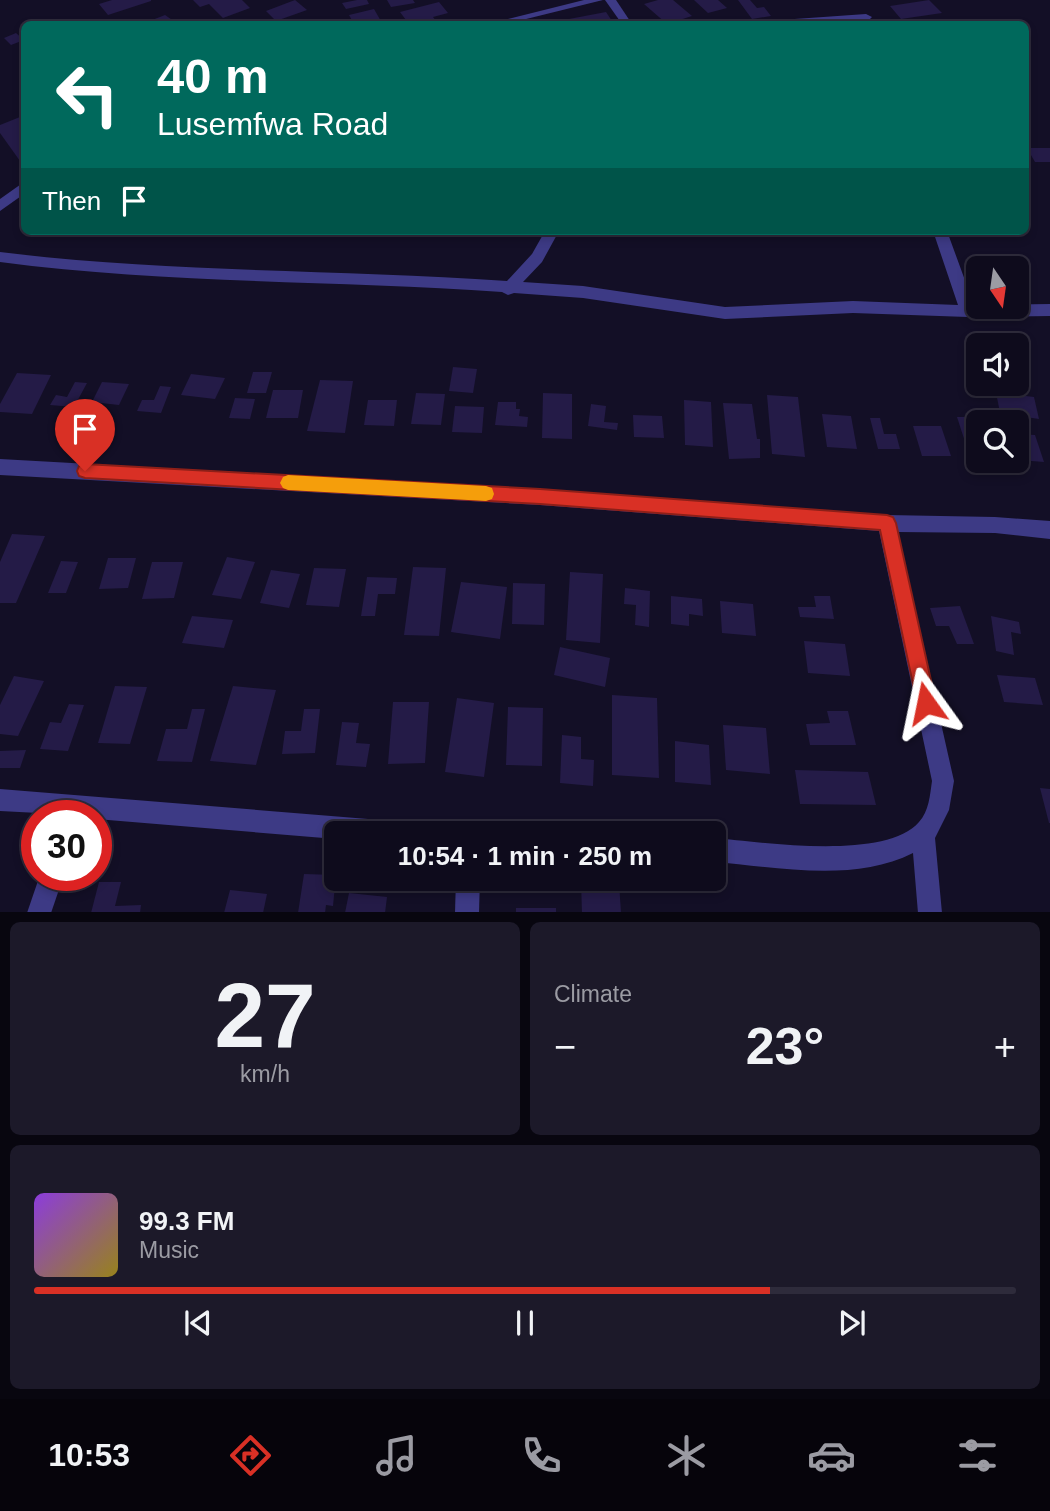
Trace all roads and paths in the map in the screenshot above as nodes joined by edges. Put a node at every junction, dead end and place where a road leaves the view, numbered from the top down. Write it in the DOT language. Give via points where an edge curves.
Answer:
graph roads {
  1 [pos="598,0"];
  2 [pos="610,0"];
  3 [pos="866,17"];
  4 [pos="507,21"];
  5 [pos="625,21"];
  6 [pos="809,21"];
  7 [pos="21,189"];
  8 [pos="0,206"];
  9 [pos="550,235"];
  10 [pos="941,235"];
  11 [pos="0,257"];
  12 [pos="508,289"];
  13 [pos="966,305"];
  14 [pos="1029,310"];
  15 [pos="1050,310"];
  16 [pos="966,311"];
  17 [pos="0,467"];
  18 [pos="887,523"];
  19 [pos="1050,530"];
  20 [pos="0,800"];
  21 [pos="21,803"];
  22 [pos="112,814"];
  23 [pos="324,828"];
  24 [pos="923,834"];
  25 [pos="726,850"];
  26 [pos="46,891"];
  27 [pos="468,891"];
  28 [pos="39,912"];
  29 [pos="467,912"];
  30 [pos="930,912"];
  1 -- 4 [label="street"];
  2 -- 5 [label="street"];
  3 -- 6 [label="street"];
  7 -- 8 [label="street"];
  9 -- 12 [label="street" via="537,258"];
  10 -- 13 [label="street"];
  11 -- 12 [label="street"];
  12 -- 16 [label="street" via="583,292 725,313 853,307"];
  14 -- 15 [label="street"];
  17 -- 18 [label="street" via="540,497"];
  18 -- 19 [label="street"];
  18 -- 24 [label="street" via="943,781 938,811"];
  20 -- 21 [label="street"];
  22 -- 23 [label="street"];
  24 -- 25 [label="street" via="890,850 831,859"];
  24 -- 30 [label="street"];
  26 -- 28 [label="street"];
  27 -- 29 [label="street"];
}
